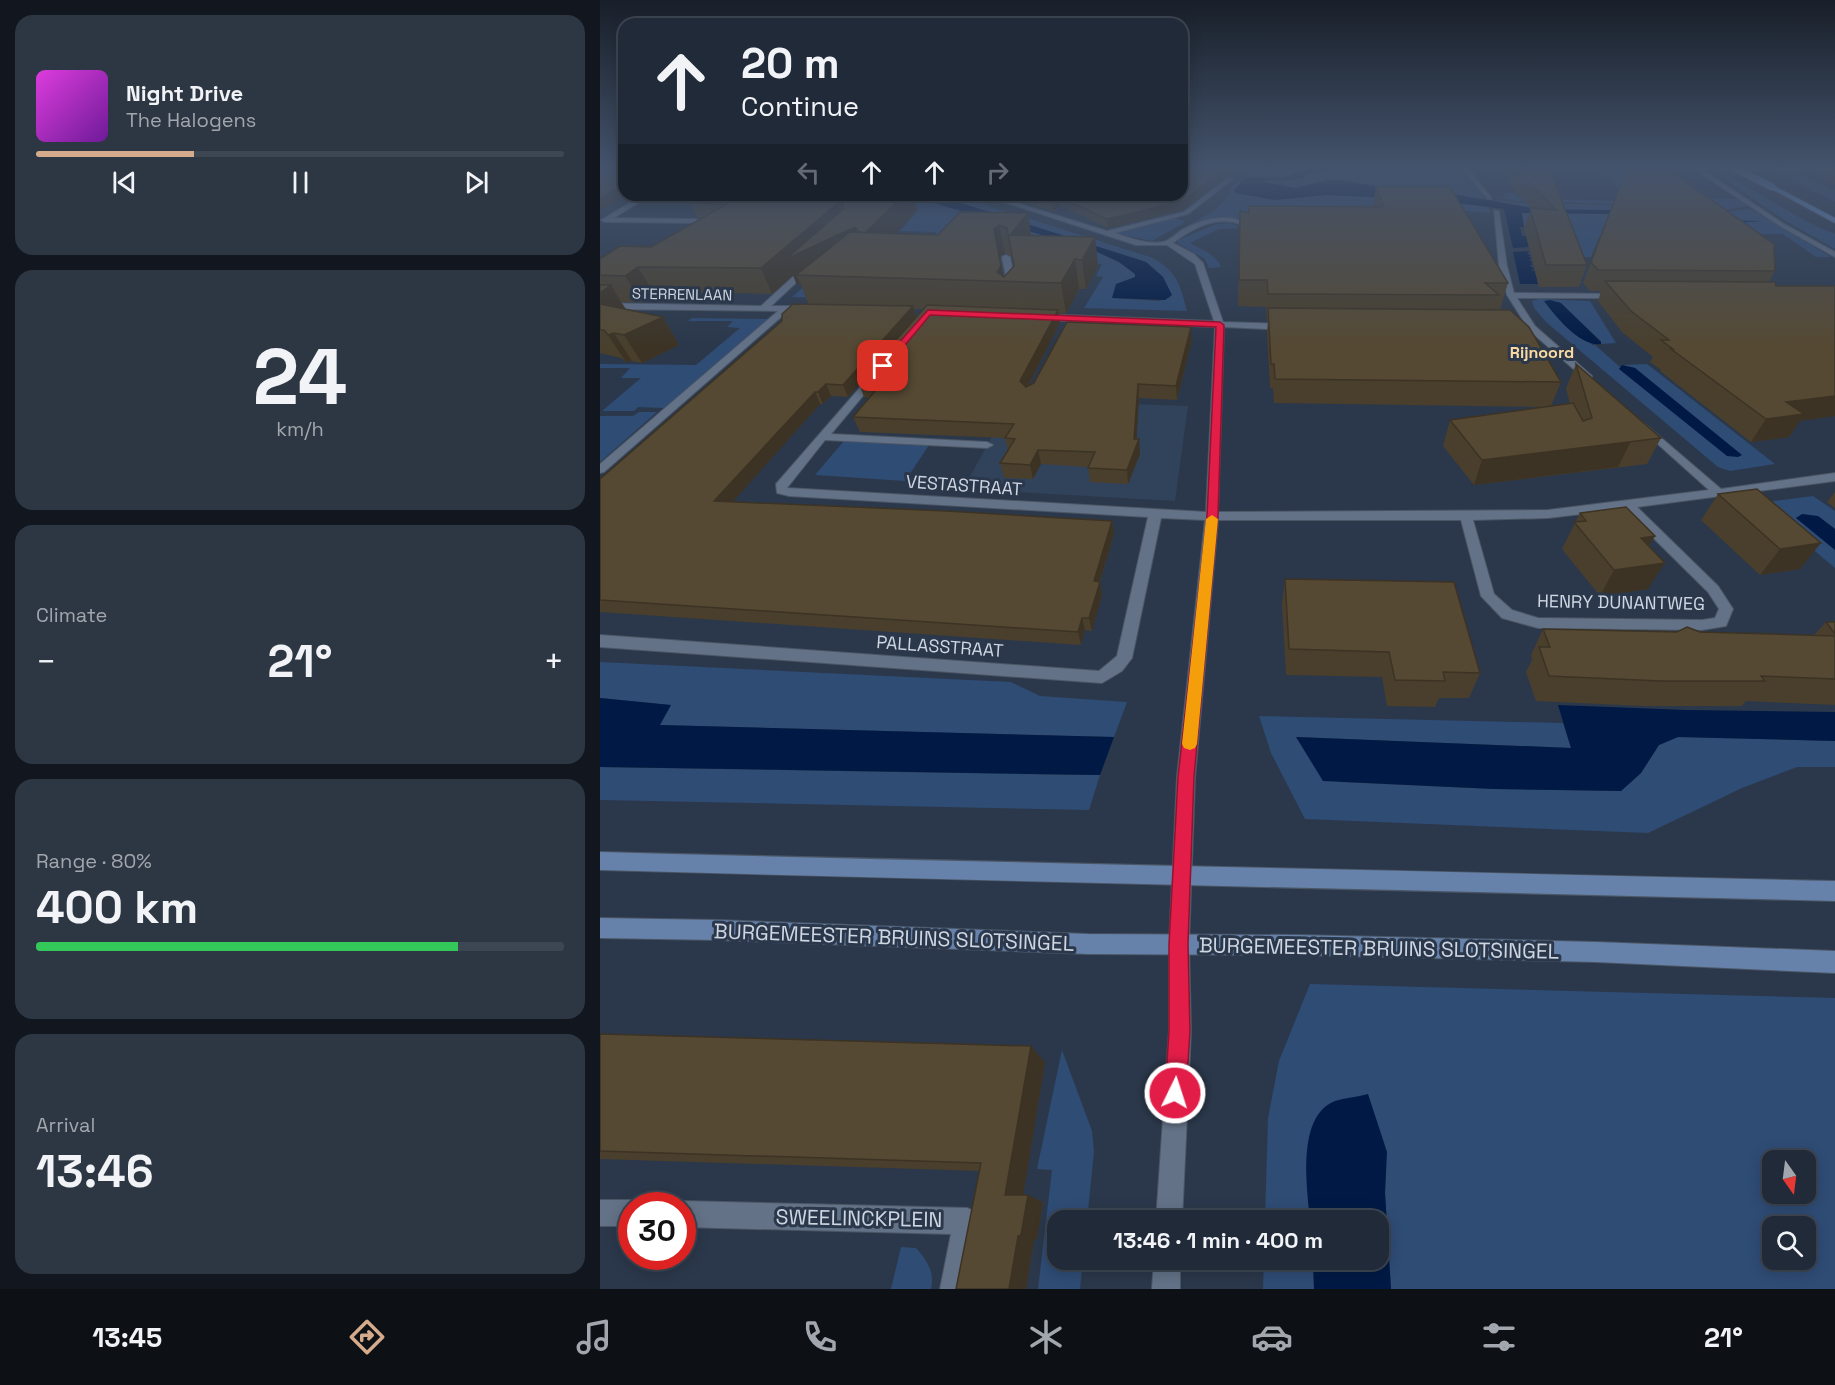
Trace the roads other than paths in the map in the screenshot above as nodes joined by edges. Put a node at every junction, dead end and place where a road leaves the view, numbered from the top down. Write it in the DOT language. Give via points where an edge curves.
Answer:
graph roads {
  1 [pos="1092,228"];
  2 [pos="1126,228"];
  3 [pos="1195,228"];
  4 [pos="1243,228"];
  5 [pos="1498,228"];
  6 [pos="1788,228"];
  7 [pos="1107,233"];
  8 [pos="1244,233"];
  9 [pos="1168,243"];
  10 [pos="1835,255"];
  11 [pos="1006,257"];
  12 [pos="816,260"];
  13 [pos="1511,295"];
  14 [pos="1633,296"];
  15 [pos="1010,302"];
  16 [pos="600,307"];
  17 [pos="764,308"];
  18 [pos="786,309"];
  19 [pos="820,310"];
  20 [pos="1031,317"];
  21 [pos="1072,318"];
  22 [pos="1220,325"];
  23 [pos="1303,327"];
  24 [pos="1498,328"];
  25 [pos="1532,328"];
  26 [pos="1066,329"];
  27 [pos="880,369"];
  28 [pos="1595,383"];
  29 [pos="1639,422"];
  30 [pos="823,437"];
  31 [pos="987,445"];
  32 [pos="600,470"];
  33 [pos="1835,477"];
  34 [pos="1718,492"];
  35 [pos="1627,505"];
  36 [pos="1155,514"];
  37 [pos="1212,516"];
  38 [pos="1466,516"];
  39 [pos="600,641"];
  40 [pos="600,861"];
  41 [pos="1183,876"];
  42 [pos="1835,891"];
  43 [pos="600,928"];
  44 [pos="1179,944"];
  45 [pos="1835,962"];
  46 [pos="1170,1210"];
  47 [pos="600,1213"];
  48 [pos="618,1213"];
  49 [pos="696,1214"];
  50 [pos="1167,1270"];
  51 [pos="954,1289"];
  52 [pos="1166,1289"];
  1 -- 7 [label="street"];
  2 -- 7 [label="street"];
  3 -- 9 [label="street"];
  4 -- 8 [label="street"];
  5 -- 13 [label="street"];
  6 -- 10 [label="street"];
  7 -- 9 [label="street" via="1138,243"];
  9 -- 22 [label="street" via="1199,263"];
  11 -- 15 [label="street" via="1014,296"];
  12 -- 17 [label="street"];
  13 -- 14 [label="street"];
  13 -- 25 [label="street"];
  16 -- 17 [label="street, STERRENLAAN"];
  17 -- 18 [label="street, STERRENLAAN"];
  18 -- 19 [label="street, STERRENLAAN"];
  18 -- 32 [label="street"];
  20 -- 21 [label="street"];
  21 -- 22 [label="street"];
  21 -- 26 [label="street"];
  22 -- 23 [label="street"];
  22 -- 37 [label="street"];
  24 -- 25 [label="street"];
  25 -- 28 [label="street"];
  27 -- 30 [label="street, VESTASTRAAT"];
  29 -- 34 [label="street"];
  30 -- 31 [label="street"];
  30 -- 36 [label="street, VESTASTRAAT" via="782,484 782,490"];
  33 -- 34 [label="street"];
  34 -- 35 [label="street"];
  35 -- 38 [label="street" via="1548,514"];
  35 -- 38 [label="street, HENRY DUNANTWEG" via="1713,589 1726,609 1721,622 1702,626 1538,623 1507,614 1488,596"];
  36 -- 37 [label="street, VESTASTRAAT"];
  36 -- 39 [label="street, PALLASSTRAAT" via="1124,658 1102,677"];
  37 -- 38 [label="street"];
  37 -- 41 [label="street" via="1186,777"];
  40 -- 41 [label="main road"];
  41 -- 42 [label="main road"];
  41 -- 44 [label="street"];
  43 -- 44 [label="main road, BURGEMEESTER BRUINS SLOTSINGEL"];
  44 -- 45 [label="main road, BURGEMEESTER BRUINS SLOTSINGEL" via="1596,952"];
  44 -- 46 [label="street" via="1180,1031"];
  47 -- 48 [label="street"];
  49 -- 51 [label="street, SWEELINCKPLEIN" via="967,1221"];
  50 -- 52 [label="street"];
}
